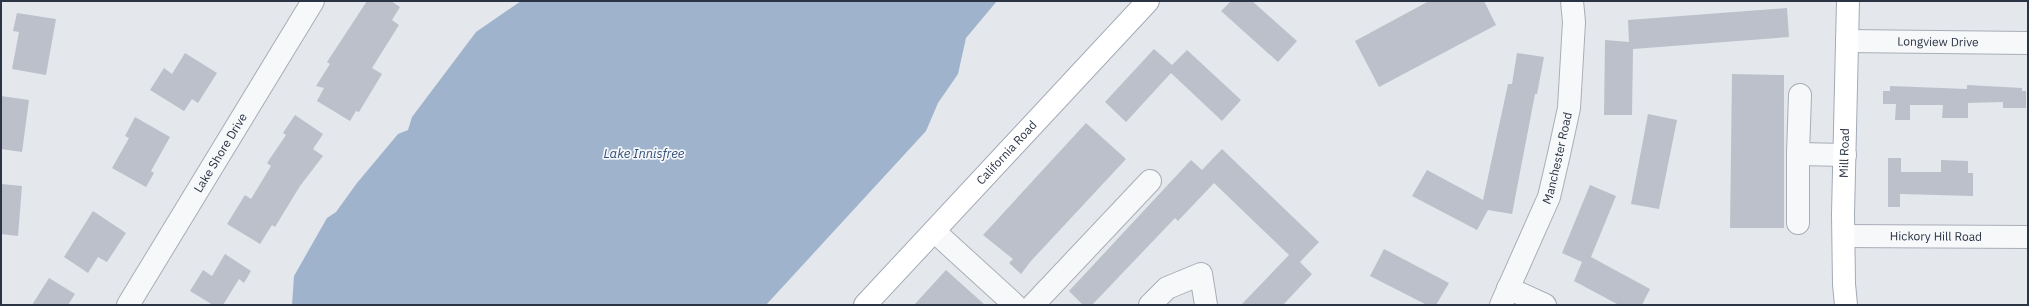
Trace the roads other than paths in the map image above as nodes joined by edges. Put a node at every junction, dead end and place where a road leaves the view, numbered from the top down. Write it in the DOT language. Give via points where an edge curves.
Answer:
graph roads {
  1 [pos="313,1"];
  2 [pos="1148,1"];
  3 [pos="1572,1"];
  4 [pos="1848,1"];
  5 [pos="1848,41"];
  6 [pos="2028,42"];
  7 [pos="1800,95"];
  8 [pos="1798,154"];
  9 [pos="1845,155"];
  10 [pos="1150,181"];
  11 [pos="1798,223"];
  12 [pos="934,230"];
  13 [pos="1844,236"];
  14 [pos="2028,237"];
  15 [pos="1504,297"];
  16 [pos="128,305"];
  17 [pos="865,305"];
  18 [pos="1015,305"];
  19 [pos="1033,305"];
  20 [pos="1150,305"];
  21 [pos="1206,305"];
  22 [pos="1545,305"];
  23 [pos="1846,305"];
  1 -- 16 [label="street, Lake Shore Drive"];
  2 -- 12 [label="main road, California Road"];
  3 -- 15 [label="street, Manchester Road" via="1574,22 1569,108 1560,154 1549,197"];
  4 -- 5 [label="main road, Mill Road"];
  5 -- 6 [label="street, Longview Drive"];
  5 -- 9 [label="main road, Mill Road"];
  7 -- 8 [label="street"];
  8 -- 9 [label="street"];
  8 -- 11 [label="street"];
  9 -- 13 [label="main road, Mill Road"];
  10 -- 19 [label="street"];
  12 -- 17 [label="main road, California Road"];
  12 -- 18 [label="street"];
  13 -- 14 [label="street, Hickory Hill Road"];
  13 -- 23 [label="main road, Mill Road"];
  15 -- 22 [label="street"];
  20 -- 21 [label="street" via="1166,288 1201,274"];
}
